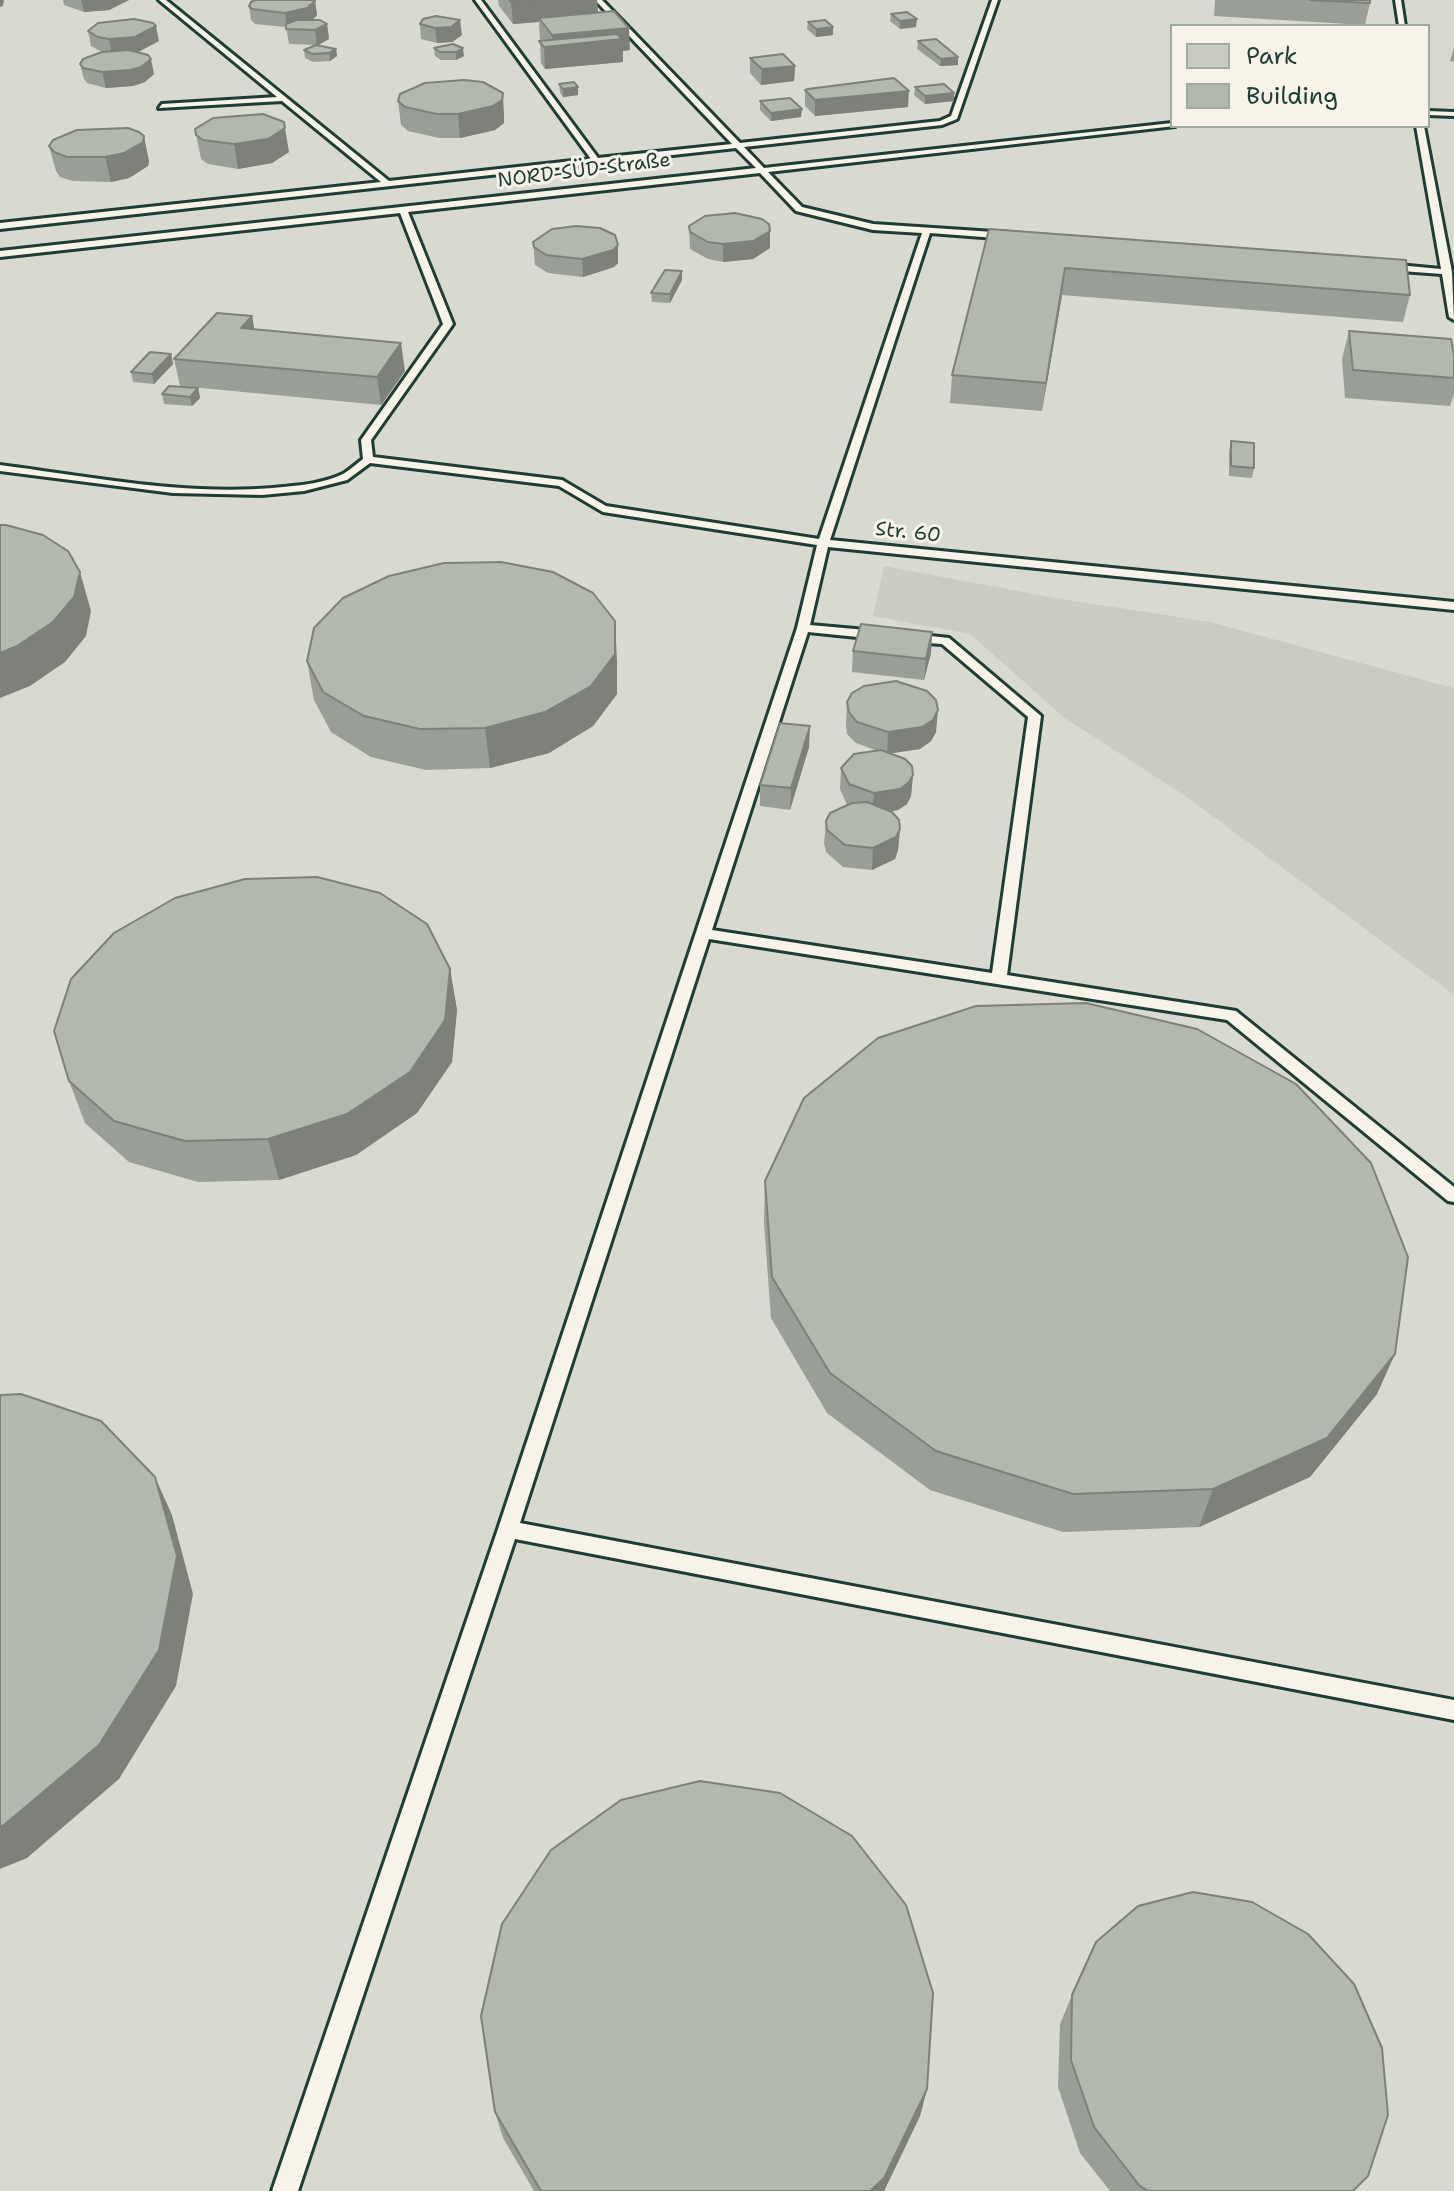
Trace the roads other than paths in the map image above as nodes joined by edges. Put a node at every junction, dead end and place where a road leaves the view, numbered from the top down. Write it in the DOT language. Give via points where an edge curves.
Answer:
graph roads {
  1 [pos="162,0"];
  2 [pos="478,0"];
  3 [pos="598,0"];
  4 [pos="995,0"];
  5 [pos="1398,0"];
  6 [pos="1402,24"];
  7 [pos="284,99"];
  8 [pos="162,106"];
  9 [pos="1430,113"];
  10 [pos="1454,114"];
  11 [pos="1170,125"];
  12 [pos="1420,128"];
  13 [pos="739,145"];
  14 [pos="596,161"];
  15 [pos="761,169"];
  16 [pos="387,183"];
  17 [pos="403,210"];
  18 [pos="0,226"];
  19 [pos="927,230"];
  20 [pos="1021,237"];
  21 [pos="0,254"];
  22 [pos="1369,265"];
  23 [pos="1448,272"];
  24 [pos="1454,317"];
  25 [pos="368,460"];
  26 [pos="0,468"];
  27 [pos="823,543"];
  28 [pos="1454,606"];
  29 [pos="803,628"];
  30 [pos="702,933"];
  31 [pos="999,980"];
  32 [pos="1454,1196"];
  33 [pos="508,1529"];
  34 [pos="1454,1710"];
  35 [pos="285,2191"];
  1 -- 7 [label="lane"];
  2 -- 14 [label="lane"];
  3 -- 13 [label="lane"];
  4 -- 13 [label="lane" via="954,117 942,123"];
  5 -- 6 [label="lane"];
  7 -- 8 [label="lane"];
  7 -- 16 [label="lane"];
  9 -- 10 [label="lane"];
  11 -- 15 [label="lane, NORD-SÜD-Straße"];
  12 -- 23 [label="lane"];
  13 -- 14 [label="lane"];
  13 -- 15 [label="lane"];
  14 -- 16 [label="lane"];
  15 -- 17 [label="lane, NORD-SÜD-Straße"];
  15 -- 19 [label="lane" via="799,209 873,227"];
  16 -- 18 [label="lane"];
  17 -- 21 [label="lane, NORD-SÜD-Straße"];
  17 -- 25 [label="lane" via="448,324 366,440"];
  19 -- 20 [label="lane"];
  19 -- 27 [label="lane"];
  22 -- 23 [label="lane"];
  23 -- 24 [label="lane"];
  25 -- 26 [label="lane" via="346,477 280,490 209,492"];
  25 -- 27 [label="lane, Str. 60" via="562,483 603,509"];
  27 -- 28 [label="lane, Str. 60"];
  27 -- 29 [label="lane"];
  29 -- 30 [label="lane"];
  29 -- 31 [label="lane" via="945,641 1035,716"];
  30 -- 31 [label="lane"];
  30 -- 33 [label="lane"];
  31 -- 32 [label="lane" via="1231,1015"];
  33 -- 34 [label="lane"];
  33 -- 35 [label="lane"];
}
